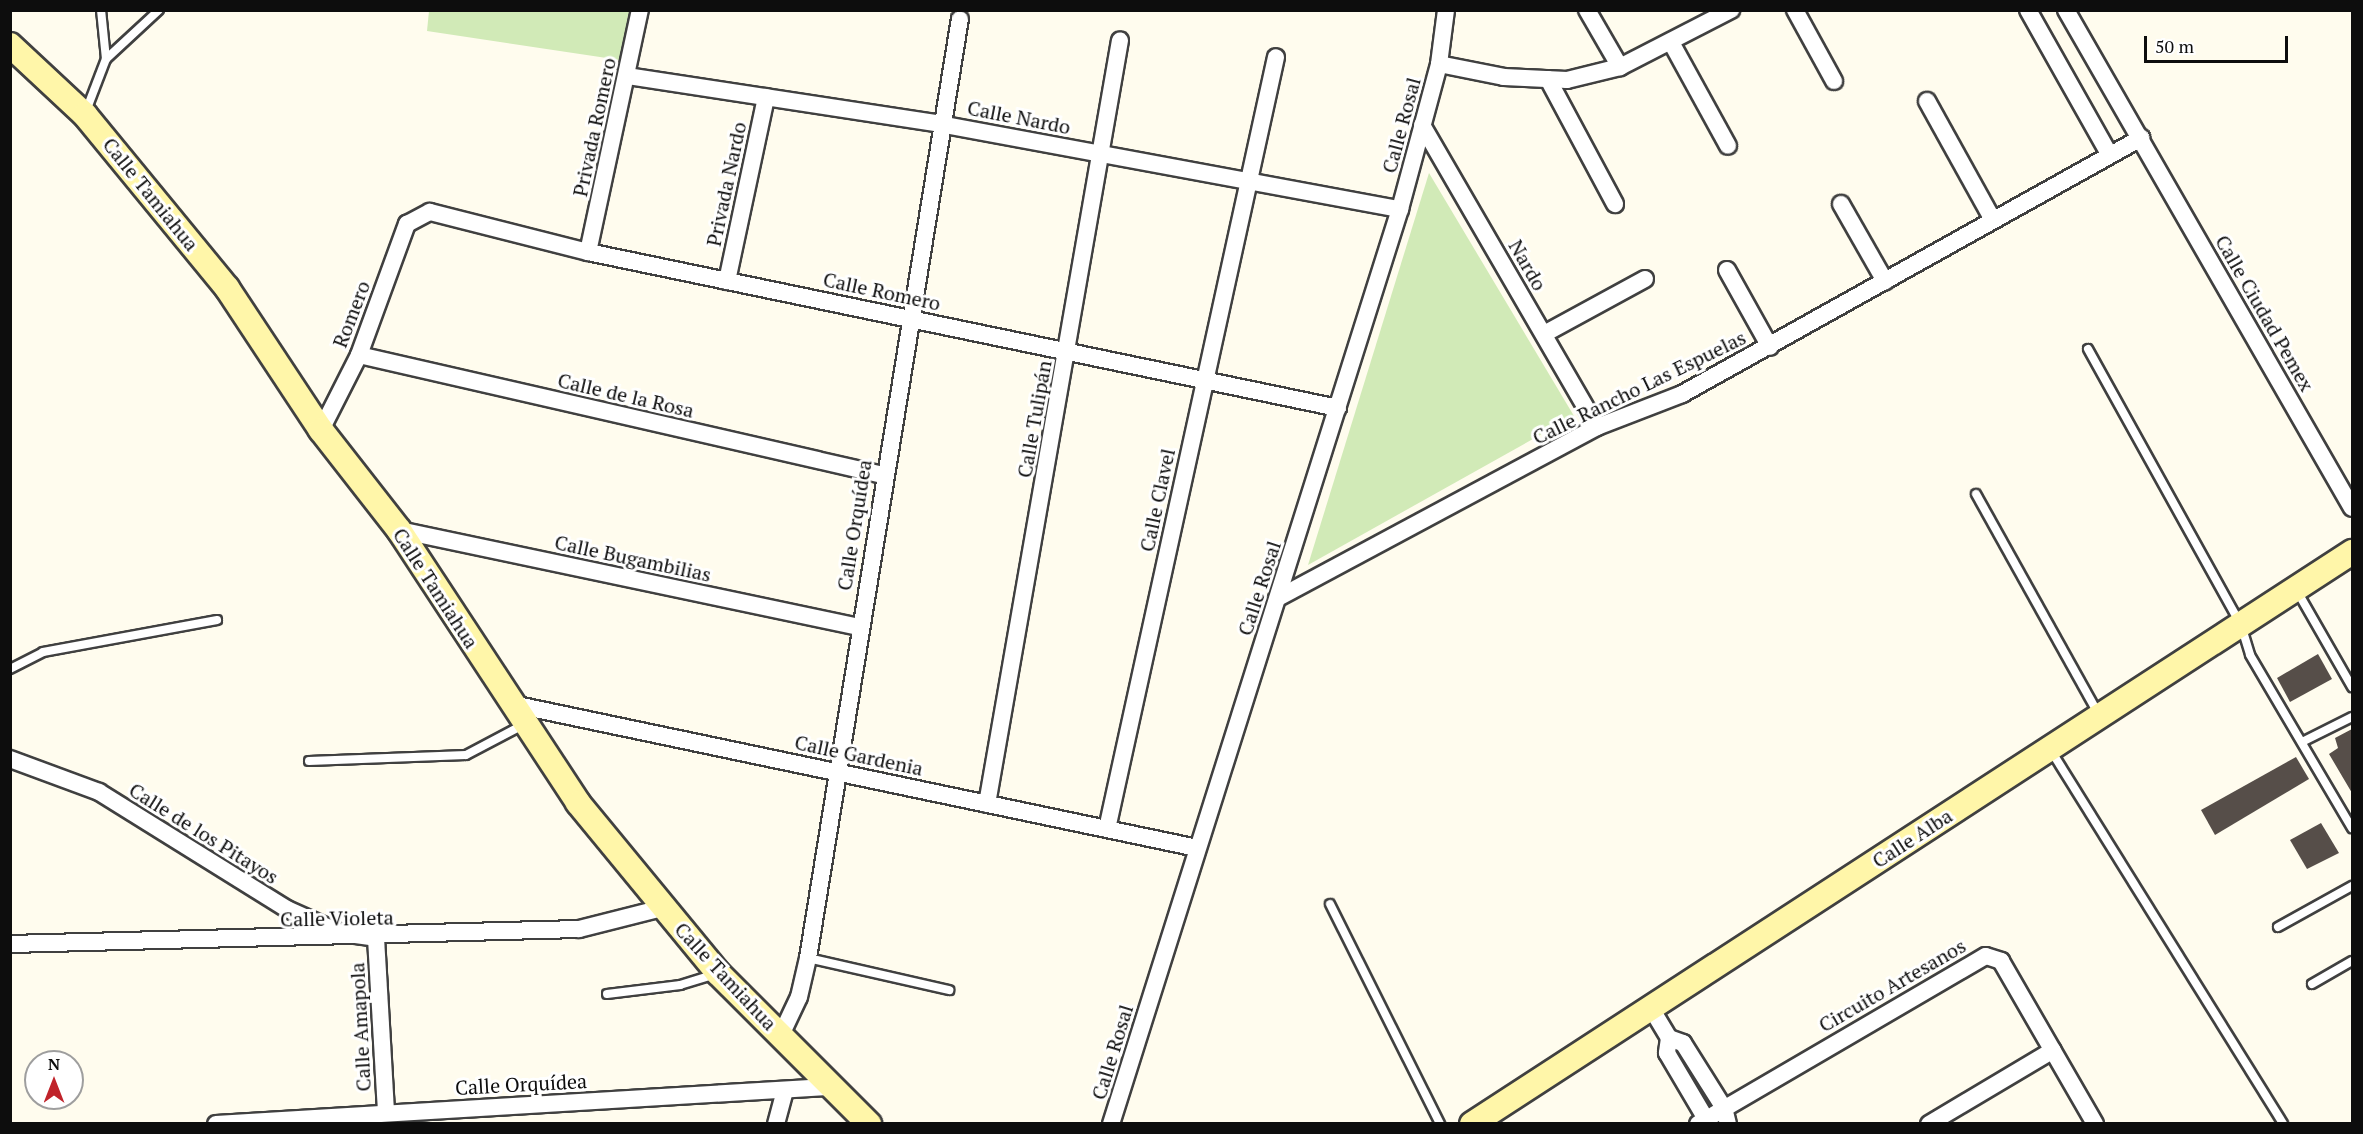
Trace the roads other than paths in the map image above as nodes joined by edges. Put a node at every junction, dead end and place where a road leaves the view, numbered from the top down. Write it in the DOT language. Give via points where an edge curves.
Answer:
graph roads {
  1 [pos="101,10"];
  2 [pos="159,10"];
  3 [pos="640,10"];
  4 [pos="1446,10"];
  5 [pos="1587,10"];
  6 [pos="1795,10"];
  7 [pos="2028,10"];
  8 [pos="2066,10"];
  9 [pos="1729,11"];
  10 [pos="960,19"];
  11 [pos="1120,40"];
  12 [pos="1672,44"];
  13 [pos="10,45"];
  14 [pos="1276,57"];
  15 [pos="106,59"];
  16 [pos="1439,64"];
  17 [pos="1620,67"];
  18 [pos="628,76"];
  19 [pos="1548,79"];
  20 [pos="1834,81"];
  21 [pos="766,97"];
  22 [pos="1927,100"];
  23 [pos="85,115"];
  24 [pos="940,124"];
  25 [pos="1422,125"];
  26 [pos="2141,138"];
  27 [pos="1728,146"];
  28 [pos="1101,154"];
  29 [pos="2109,154"];
  30 [pos="1249,181"];
  31 [pos="1616,204"];
  32 [pos="1841,204"];
  33 [pos="1400,209"];
  34 [pos="419,213"];
  35 [pos="1993,220"];
  36 [pos="588,252"];
  37 [pos="1726,270"];
  38 [pos="1645,279"];
  39 [pos="727,281"];
  40 [pos="1885,281"];
  41 [pos="908,318"];
  42 [pos="1544,334"];
  43 [pos="1770,347"];
  44 [pos="2088,349"];
  45 [pos="1067,351"];
  46 [pos="358,355"];
  47 [pos="1205,380"];
  48 [pos="1338,408"];
  49 [pos="1597,427"];
  50 [pos="321,430"];
  51 [pos="883,475"];
  52 [pos="1976,494"];
  53 [pos="2352,508"];
  54 [pos="399,530"];
  55 [pos="2352,552"];
  56 [pos="2296,589"];
  57 [pos="1278,598"];
  58 [pos="217,621"];
  59 [pos="2241,625"];
  60 [pos="859,627"];
  61 [pos="10,669"];
  62 [pos="2352,687"];
  63 [pos="512,704"];
  64 [pos="2100,716"];
  65 [pos="2352,717"];
  66 [pos="525,725"];
  67 [pos="2304,741"];
  68 [pos="2050,749"];
  69 [pos="10,759"];
  70 [pos="309,761"];
  71 [pos="835,772"];
  72 [pos="987,804"];
  73 [pos="2352,828"];
  74 [pos="1107,829"];
  75 [pos="1197,848"];
  76 [pos="2352,886"];
  77 [pos="1330,904"];
  78 [pos="662,908"];
  79 [pos="2278,927"];
  80 [pos="376,938"];
  81 [pos="10,944"];
  82 [pos="808,958"];
  83 [pos="2352,961"];
  84 [pos="718,973"];
  85 [pos="2312,984"];
  86 [pos="949,990"];
  87 [pos="607,994"];
  88 [pos="1651,1008"];
  89 [pos="781,1035"];
  90 [pos="1669,1038"];
  91 [pos="2053,1050"];
  92 [pos="827,1087"];
  93 [pos="785,1090"];
  94 [pos="386,1113"];
  95 [pos="1726,1116"];
  96 [pos="1704,1122"];
  97 [pos="238,1123"];
  98 [pos="216,1124"];
  99 [pos="776,1124"];
  100 [pos="869,1124"];
  101 [pos="1111,1124"];
  102 [pos="1440,1124"];
  103 [pos="1472,1124"];
  104 [pos="1929,1124"];
  105 [pos="2095,1124"];
  106 [pos="2283,1124"];
  1 -- 15 [label="lane"];
  2 -- 15 [label="lane"];
  3 -- 18 [label="street, Privada Romero"];
  4 -- 16 [label="street, Calle Rosal"];
  5 -- 17 [label="street"];
  6 -- 20 [label="street"];
  7 -- 29 [label="street"];
  8 -- 26 [label="street, Calle Ciudad Pemex"];
  9 -- 12 [label="street"];
  10 -- 24 [label="street, Calle Orquídea"];
  11 -- 28 [label="street, Calle Tulipán"];
  12 -- 17 [label="street"];
  12 -- 27 [label="street"];
  13 -- 23 [label="street, Calle Tamiahua"];
  14 -- 30 [label="street, Calle Clavel"];
  15 -- 23 [label="lane"];
  16 -- 19 [label="street" via="1504,77"];
  16 -- 25 [label="street, Calle Rosal"];
  17 -- 19 [label="street"];
  18 -- 21 [label="street, Calle Nardo"];
  18 -- 36 [label="street, Privada Romero"];
  19 -- 31 [label="street"];
  21 -- 24 [label="street, Calle Nardo"];
  21 -- 39 [label="street, Privada Nardo"];
  22 -- 35 [label="street"];
  23 -- 50 [label="street, Calle Tamiahua" via="227,288"];
  24 -- 28 [label="street, Calle Nardo"];
  24 -- 41 [label="street, Calle Orquídea"];
  25 -- 33 [label="street, Calle Rosal"];
  25 -- 42 [label="street, Nardo"];
  26 -- 29 [label="street"];
  26 -- 53 [label="street, Calle Ciudad Pemex"];
  28 -- 30 [label="street, Calle Nardo"];
  28 -- 45 [label="street, Calle Tulipán"];
  29 -- 35 [label="street, Calle Rancho Las Espuelas"];
  30 -- 33 [label="street, Calle Nardo"];
  30 -- 47 [label="street, Calle Clavel"];
  32 -- 40 [label="street"];
  33 -- 48 [label="street, Calle Rosal"];
  34 -- 36 [label="street, Calle Romero" via="441,214"];
  34 -- 46 [label="street, Romero" via="407,224"];
  35 -- 40 [label="street, Calle Rancho Las Espuelas"];
  36 -- 39 [label="street, Calle Romero"];
  37 -- 43 [label="street"];
  38 -- 42 [label="street"];
  39 -- 41 [label="street, Calle Romero"];
  40 -- 43 [label="street, Calle Rancho Las Espuelas"];
  41 -- 45 [label="street, Calle Romero"];
  41 -- 51 [label="street, Calle Orquídea"];
  42 -- 49 [label="street, Nardo"];
  43 -- 49 [label="street, Calle Rancho Las Espuelas" via="1666,402"];
  44 -- 59 [label="lane"];
  45 -- 47 [label="street, Calle Romero"];
  45 -- 72 [label="street, Calle Tulipán"];
  46 -- 50 [label="street, Romero"];
  46 -- 51 [label="street, Calle de la Rosa"];
  47 -- 48 [label="street, Calle Romero"];
  47 -- 74 [label="street, Calle Clavel"];
  48 -- 57 [label="street, Calle Rosal"];
  49 -- 57 [label="street, Calle Rancho Las Espuelas"];
  50 -- 54 [label="street, Calle Tamiahua"];
  51 -- 60 [label="street, Calle Orquídea"];
  52 -- 64 [label="lane"];
  54 -- 60 [label="street, Calle Bugambilias"];
  54 -- 63 [label="street, Calle Tamiahua"];
  55 -- 56 [label="street, Calle Alba"];
  56 -- 59 [label="street, Calle Alba"];
  56 -- 62 [label="lane"];
  57 -- 75 [label="street, Calle Rosal"];
  58 -- 61 [label="lane" via="43,652"];
  59 -- 64 [label="street, Calle Alba"];
  59 -- 67 [label="lane" via="2250,655"];
  60 -- 71 [label="street, Calle Orquídea"];
  63 -- 66 [label="street, Calle Tamiahua"];
  63 -- 71 [label="street, Calle Gardenia"];
  64 -- 68 [label="street, Calle Alba"];
  65 -- 67 [label="lane"];
  66 -- 70 [label="lane" via="466,755"];
  66 -- 78 [label="street, Calle Tamiahua" via="578,803"];
  67 -- 73 [label="lane"];
  68 -- 88 [label="street, Calle Alba"];
  68 -- 106 [label="lane"];
  69 -- 80 [label="street, Calle de los Pitayos" via="99,792 287,909 341,933"];
  71 -- 72 [label="street, Calle Gardenia"];
  71 -- 82 [label="street, Calle Orquídea"];
  72 -- 74 [label="street, Calle Gardenia"];
  74 -- 75 [label="street, Calle Gardenia"];
  75 -- 101 [label="street, Calle Rosal"];
  76 -- 79 [label="lane"];
  77 -- 102 [label="lane"];
  78 -- 80 [label="street, Calle Violeta" via="579,929"];
  78 -- 84 [label="street, Calle Tamiahua"];
  80 -- 81 [label="street, Calle Violeta"];
  80 -- 94 [label="street, Calle Amapola"];
  82 -- 86 [label="lane"];
  82 -- 89 [label="street, Calle Orquídea" via="799,997"];
  83 -- 85 [label="lane"];
  84 -- 87 [label="lane" via="680,985"];
  84 -- 89 [label="street, Calle Tamiahua"];
  88 -- 90 [label="street"];
  88 -- 103 [label="street, Calle Alba"];
  89 -- 92 [label="street, Calle Tamiahua"];
  90 -- 95 [label="street" via="1683,1042"];
  90 -- 96 [label="street" via="1667,1053"];
  91 -- 95 [label="street, Circuito Artesanos" via="2001,961 1982,957"];
  91 -- 104 [label="street"];
  91 -- 105 [label="street, Circuito Artesanos"];
  92 -- 93 [label="street, Calle Orquídea"];
  92 -- 100 [label="street, Calle Tamiahua"];
  93 -- 94 [label="street, Calle Orquídea"];
  93 -- 99 [label="street"];
  94 -- 97 [label="street, Calle Orquídea"];
  95 -- 96 [label="street, Circuito Artesanos"];
  97 -- 98 [label="street, Calle Orquídea"];
}
